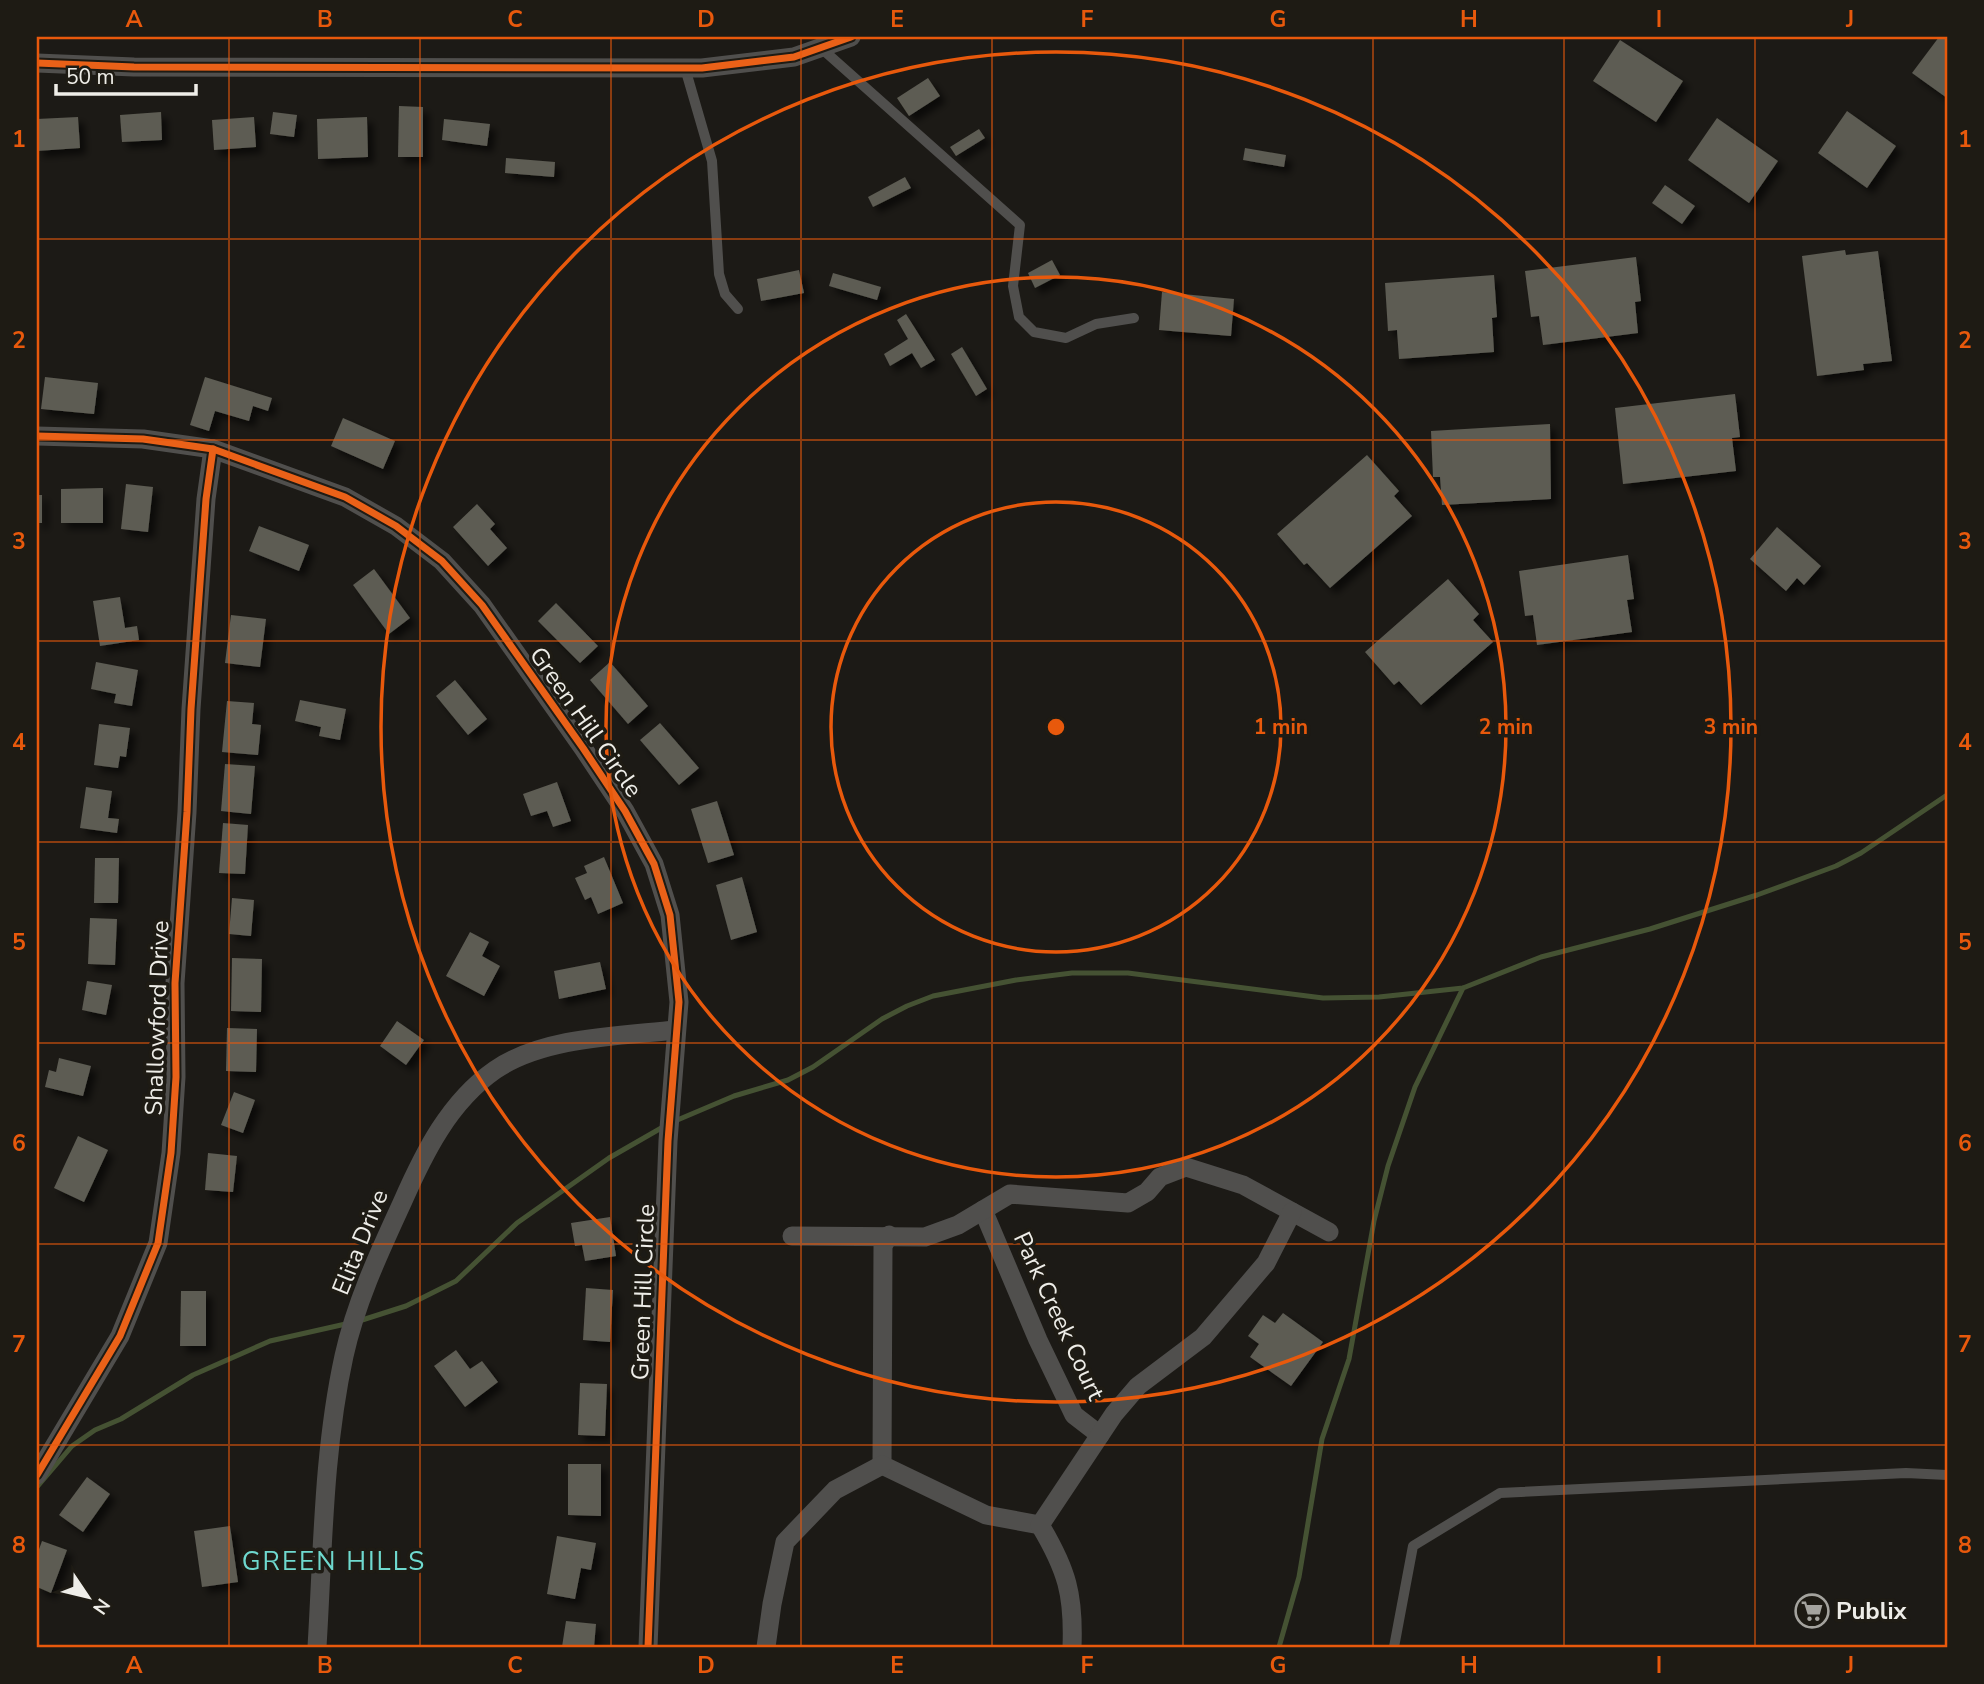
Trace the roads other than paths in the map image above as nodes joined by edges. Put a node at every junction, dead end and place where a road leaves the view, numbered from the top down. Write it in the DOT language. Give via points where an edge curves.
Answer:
graph roads {
  1 [pos="851,37"];
  2 [pos="821,48"];
  3 [pos="37,63"];
  4 [pos="685,68"];
  5 [pos="738,309"];
  6 [pos="1134,318"];
  7 [pos="37,436"];
  8 [pos="212,449"];
  9 [pos="675,1030"];
  10 [pos="983,1210"];
  11 [pos="1292,1212"];
  12 [pos="1329,1232"];
  13 [pos="889,1235"];
  14 [pos="792,1236"];
  15 [pos="1100,1435"];
  16 [pos="882,1465"];
  17 [pos="37,1475"];
  18 [pos="1947,1475"];
  19 [pos="1040,1525"];
  20 [pos="317,1647"];
  21 [pos="648,1647"];
  22 [pos="766,1647"];
  23 [pos="1072,1647"];
  24 [pos="1394,1647"];
  1 -- 2 [label="street"];
  2 -- 4 [label="street" via="794,57"];
  2 -- 6 [label="lane" via="1020,225 1013,286 1019,317 1034,332 1066,338 1096,324"];
  3 -- 4 [label="street"];
  4 -- 5 [label="lane" via="712,161 719,274 725,294"];
  7 -- 8 [label="street, Green Hill Circle" via="143,439"];
  8 -- 9 [label="street, Green Hill Circle" via="345,496 442,561 482,606 611,790 654,864 670,915 678,1002"];
  8 -- 17 [label="street, Shallowford Drive" via="175,983 171,1153 158,1243 120,1336"];
  9 -- 20 [label="street, Elita Drive" via="565,1043 530,1052 496,1069 461,1100 425,1151 366,1282 344,1356 328,1457"];
  9 -- 21 [label="street, Green Hill Circle"];
  10 -- 11 [label="street, Park Creek Court" via="1010,1194 1128,1203 1160,1177 1186,1167 1243,1185"];
  10 -- 13 [label="street, Park Creek Court" via="925,1237"];
  10 -- 15 [label="street, Park Creek Court" via="1074,1415"];
  11 -- 12 [label="street, Park Creek Court"];
  11 -- 15 [label="street, Park Creek Court" via="1266,1263 1212,1326 1138,1386"];
  13 -- 14 [label="street, Park Creek Court"];
  13 -- 16 [label="street" via="883,1246"];
  15 -- 19 [label="street, Park Creek Court"];
  16 -- 19 [label="street" via="986,1515"];
  16 -- 22 [label="street" via="835,1490 785,1542"];
  18 -- 24 [label="lane" via="1906,1473 1500,1493 1413,1546"];
  19 -- 23 [label="street" via="1068,1585 1074,1613"];
}
